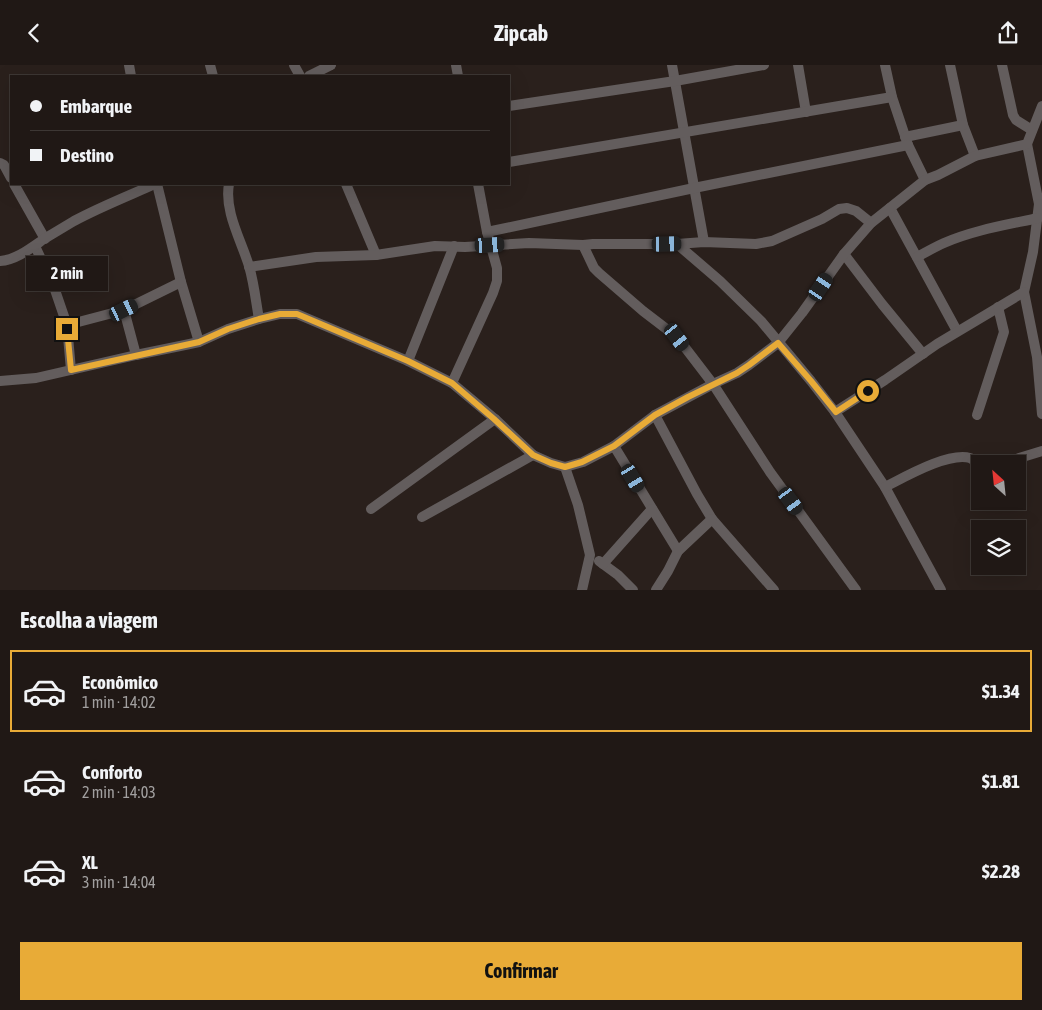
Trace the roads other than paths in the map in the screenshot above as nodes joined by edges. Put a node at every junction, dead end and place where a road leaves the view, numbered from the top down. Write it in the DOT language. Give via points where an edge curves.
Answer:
graph roads {
  1 [pos="331,65"];
  2 [pos="672,65"];
  3 [pos="764,65"];
  4 [pos="798,65"];
  5 [pos="885,65"];
  6 [pos="950,65"];
  7 [pos="1002,65"];
  8 [pos="716,69"];
  9 [pos="311,75"];
  10 [pos="676,81"];
  11 [pos="892,97"];
  12 [pos="510,106"];
  13 [pos="1042,106"];
  14 [pos="806,112"];
  15 [pos="963,125"];
  16 [pos="1032,130"];
  17 [pos="684,132"];
  18 [pos="906,141"];
  19 [pos="1027,144"];
  20 [pos="975,156"];
  21 [pos="510,162"];
  22 [pos="0,163"];
  23 [pos="10,176"];
  24 [pos="925,180"];
  25 [pos="15,185"];
  26 [pos="154,185"];
  27 [pos="156,185"];
  28 [pos="346,185"];
  29 [pos="478,185"];
  30 [pos="228,188"];
  31 [pos="694,188"];
  32 [pos="1041,205"];
  33 [pos="890,208"];
  34 [pos="1038,218"];
  35 [pos="871,223"];
  36 [pos="487,232"];
  37 [pos="45,239"];
  38 [pos="704,242"];
  39 [pos="677,244"];
  40 [pos="490,245"];
  41 [pos="583,245"];
  42 [pos="35,246"];
  43 [pos="454,246"];
  44 [pos="844,254"];
  45 [pos="376,255"];
  46 [pos="917,257"];
  47 [pos="0,261"];
  48 [pos="249,267"];
  49 [pos="181,282"];
  50 [pos="1024,292"];
  51 [pos="998,307"];
  52 [pos="124,310"];
  53 [pos="259,319"];
  54 [pos="67,325"];
  55 [pos="957,331"];
  56 [pos="199,342"];
  57 [pos="778,343"];
  58 [pos="923,354"];
  59 [pos="136,355"];
  60 [pos="408,361"];
  61 [pos="71,370"];
  62 [pos="0,381"];
  63 [pos="452,383"];
  64 [pos="713,384"];
  65 [pos="836,412"];
  66 [pos="1042,414"];
  67 [pos="655,415"];
  68 [pos="977,415"];
  69 [pos="494,419"];
  70 [pos="614,446"];
  71 [pos="1042,451"];
  72 [pos="533,455"];
  73 [pos="1026,456"];
  74 [pos="971,459"];
  75 [pos="565,467"];
  76 [pos="885,487"];
  77 [pos="371,509"];
  78 [pos="652,509"];
  79 [pos="422,517"];
  80 [pos="712,519"];
  81 [pos="678,551"];
  82 [pos="590,555"];
  83 [pos="603,564"];
  84 [pos="582,590"];
  85 [pos="633,590"];
  86 [pos="656,590"];
  87 [pos="774,590"];
  88 [pos="856,590"];
  89 [pos="941,590"];
  1 -- 9 [label="street"];
  2 -- 10 [label="street"];
  3 -- 8 [label="street"];
  4 -- 14 [label="street"];
  5 -- 11 [label="street"];
  6 -- 15 [label="street"];
  7 -- 16 [label="street" via="1013,115 1016,121"];
  8 -- 10 [label="street"];
  10 -- 12 [label="street"];
  10 -- 17 [label="street"];
  11 -- 14 [label="street"];
  11 -- 18 [label="street"];
  13 -- 16 [label="street"];
  14 -- 17 [label="street"];
  15 -- 18 [label="street"];
  15 -- 20 [label="street"];
  16 -- 19 [label="street"];
  17 -- 21 [label="street"];
  17 -- 31 [label="street"];
  18 -- 24 [label="street"];
  18 -- 31 [label="street"];
  19 -- 20 [label="street"];
  19 -- 32 [label="street"];
  20 -- 24 [label="street"];
  22 -- 23 [label="street"];
  24 -- 33 [label="street"];
  25 -- 37 [label="street"];
  26 -- 37 [label="street" via="75,221"];
  27 -- 49 [label="street"];
  28 -- 45 [label="street"];
  29 -- 36 [label="street"];
  30 -- 48 [label="street" via="232,219"];
  31 -- 36 [label="street"];
  31 -- 38 [label="street"];
  32 -- 34 [label="street"];
  33 -- 35 [label="street"];
  33 -- 46 [label="street"];
  34 -- 46 [label="street" via="959,237"];
  34 -- 50 [label="street"];
  35 -- 38 [label="street" via="848,207 772,241 756,244"];
  35 -- 44 [label="street"];
  36 -- 40 [label="street"];
  37 -- 42 [label="street"];
  38 -- 39 [label="street"];
  39 -- 41 [label="street"];
  39 -- 57 [label="street" via="761,321"];
  40 -- 41 [label="street"];
  40 -- 43 [label="street"];
  40 -- 63 [label="street" via="497,281"];
  41 -- 64 [label="street" via="598,273 677,337"];
  42 -- 47 [label="street"];
  42 -- 54 [label="street"];
  43 -- 45 [label="street"];
  43 -- 60 [label="street"];
  44 -- 57 [label="street"];
  44 -- 58 [label="street"];
  45 -- 48 [label="street" via="316,257"];
  46 -- 55 [label="street"];
  48 -- 53 [label="street"];
  49 -- 52 [label="street"];
  49 -- 56 [label="street"];
  50 -- 51 [label="street"];
  50 -- 66 [label="street"];
  51 -- 55 [label="street"];
  51 -- 68 [label="street" via="1004,332"];
  52 -- 54 [label="street"];
  52 -- 59 [label="street"];
  53 -- 56 [label="street"];
  53 -- 60 [label="street" via="297,314"];
  54 -- 61 [label="street"];
  55 -- 58 [label="street"];
  56 -- 59 [label="street"];
  57 -- 64 [label="street" via="737,373"];
  57 -- 65 [label="street"];
  58 -- 65 [label="street"];
  59 -- 61 [label="street"];
  60 -- 63 [label="street"];
  61 -- 62 [label="street" via="36,378"];
  63 -- 69 [label="street"];
  64 -- 67 [label="street"];
  64 -- 88 [label="street" via="770,472"];
  65 -- 76 [label="street"];
  67 -- 70 [label="street"];
  67 -- 80 [label="street"];
  69 -- 72 [label="street"];
  69 -- 77 [label="street"];
  70 -- 75 [label="street"];
  70 -- 78 [label="street"];
  71 -- 73 [label="street"];
  72 -- 75 [label="street"];
  72 -- 79 [label="street"];
  74 -- 76 [label="street" via="960,458 932,464"];
  75 -- 82 [label="street"];
  76 -- 89 [label="street"];
  78 -- 81 [label="street"];
  78 -- 83 [label="street"];
  80 -- 81 [label="street"];
  80 -- 87 [label="street"];
  81 -- 86 [label="street"];
  82 -- 83 [label="street"];
  82 -- 84 [label="street"];
  83 -- 85 [label="street"];
}
